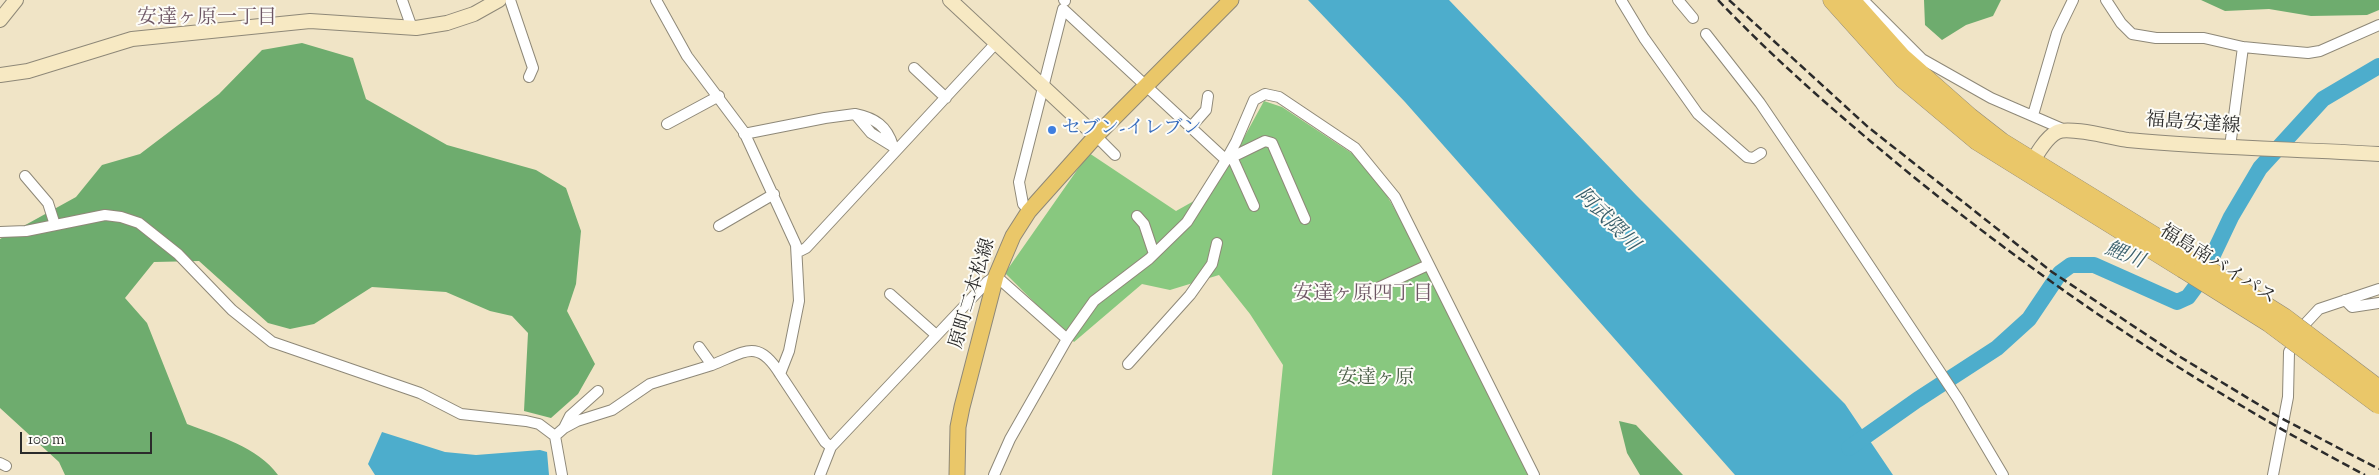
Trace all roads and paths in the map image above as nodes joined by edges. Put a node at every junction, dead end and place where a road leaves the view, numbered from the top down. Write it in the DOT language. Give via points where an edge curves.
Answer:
graph roads {
  1 [pos="16,0"];
  2 [pos="402,0"];
  3 [pos="499,0"];
  4 [pos="510,0"];
  5 [pos="656,0"];
  6 [pos="950,0"];
  7 [pos="1231,0"];
  8 [pos="1621,0"];
  9 [pos="1678,0"];
  10 [pos="1832,0"];
  11 [pos="1851,0"];
  12 [pos="1863,0"];
  13 [pos="2073,0"];
  14 [pos="2106,0"];
  15 [pos="1064,2"];
  16 [pos="1693,18"];
  17 [pos="0,20"];
  18 [pos="2379,25"];
  19 [pos="412,28"];
  20 [pos="1706,34"];
  21 [pos="996,43"];
  22 [pos="2243,47"];
  23 [pos="914,68"];
  24 [pos="0,75"];
  25 [pos="529,77"];
  26 [pos="1043,85"];
  27 [pos="1145,85"];
  28 [pos="719,96"];
  29 [pos="1208,96"];
  30 [pos="946,98"];
  31 [pos="2033,115"];
  32 [pos="667,124"];
  33 [pos="1190,128"];
  34 [pos="2066,130"];
  35 [pos="744,134"];
  36 [pos="1096,136"];
  37 [pos="2230,147"];
  38 [pos="895,148"];
  39 [pos="1761,153"];
  40 [pos="2379,154"];
  41 [pos="1115,155"];
  42 [pos="1229,159"];
  43 [pos="2030,167"];
  44 [pos="25,176"];
  45 [pos="774,194"];
  46 [pos="1254,206"];
  47 [pos="1029,211"];
  48 [pos="1137,216"];
  49 [pos="1305,219"];
  50 [pos="56,225"];
  51 [pos="719,226"];
  52 [pos="0,232"];
  53 [pos="1217,243"];
  54 [pos="798,252"];
  55 [pos="1154,254"];
  56 [pos="2188,264"];
  57 [pos="1428,265"];
  58 [pos="996,276"];
  59 [pos="2379,289"];
  60 [pos="1369,292"];
  61 [pos="890,294"];
  62 [pos="2345,300"];
  63 [pos="2379,304"];
  64 [pos="935,334"];
  65 [pos="1067,340"];
  66 [pos="699,347"];
  67 [pos="1128,364"];
  68 [pos="712,365"];
  69 [pos="780,374"];
  70 [pos="2379,389"];
  71 [pos="598,391"];
  72 [pos="2379,405"];
  73 [pos="564,428"];
  74 [pos="556,436"];
  75 [pos="831,447"];
  76 [pos="562,475"];
  77 [pos="820,475"];
  78 [pos="956,475"];
  79 [pos="994,475"];
  80 [pos="1534,475"];
  81 [pos="2003,475"];
  82 [pos="2273,475"];
  1 -- 17 [label="street"];
  2 -- 19 [label="street"];
  3 -- 19 [label="street" via="474,14"];
  4 -- 25 [label="street" via="533,68"];
  5 -- 28 [label="street" via="687,56"];
  6 -- 21 [label="street"];
  7 -- 27 [label="main road, 原町二本松線"];
  8 -- 39 [label="street" via="1698,114 1747,157 1753,158"];
  9 -- 16 [label="street"];
  10 -- 43 [label="highway" via="1904,79 1977,142"];
  11 -- 43 [label="highway" via="1935,88"];
  12 -- 31 [label="street" via="1922,59 1991,98"];
  13 -- 31 [label="street" via="2057,33"];
  14 -- 22 [label="street" via="2132,34 2156,38 2204,38"];
  15 -- 26 [label="street"];
  15 -- 27 [label="street"];
  18 -- 22 [label="street" via="2320,51 2308,53"];
  19 -- 24 [label="street" via="310,21 132,38 28,71"];
  20 -- 81 [label="street" via="1760,103 1809,174 1958,399"];
  21 -- 26 [label="street"];
  21 -- 30 [label="street"];
  22 -- 37 [label="street"];
  23 -- 30 [label="street"];
  26 -- 36 [label="street"];
  26 -- 47 [label="street" via="1019,182"];
  27 -- 33 [label="street"];
  27 -- 36 [label="main road, 原町二本松線"];
  28 -- 32 [label="street"];
  28 -- 35 [label="street"];
  29 -- 33 [label="street" via="1206,110"];
  30 -- 38 [label="street"];
  31 -- 34 [label="street"];
  33 -- 42 [label="street"];
  34 -- 37 [label="street, 福島安達線" via="2119,139"];
  34 -- 43 [label="street" via="2056,132"];
  35 -- 38 [label="street" via="855,114 871,133"];
  35 -- 45 [label="street"];
  36 -- 41 [label="street"];
  36 -- 47 [label="main road, 原町二本松線"];
  37 -- 40 [label="street, 福島安達線"];
  38 -- 54 [label="street" via="806,248"];
  42 -- 46 [label="street"];
  42 -- 49 [label="street" via="1265,141 1272,143"];
  42 -- 55 [label="street" via="1187,222"];
  42 -- 57 [label="street" via="1254,100 1265,94 1279,97 1357,150 1395,197"];
  43 -- 56 [label="highway, 福島南バイパス"];
  44 -- 50 [label="street" via="48,203"];
  45 -- 51 [label="street"];
  45 -- 54 [label="street"];
  47 -- 58 [label="main road, 原町二本松線" via="1013,236"];
  48 -- 55 [label="street" via="1144,224"];
  50 -- 52 [label="street"];
  50 -- 74 [label="street" via="105,215 139,223 178,254 238,314 272,342 420,393 461,414 539,424"];
  53 -- 67 [label="street" via="1212,264 1190,295"];
  54 -- 69 [label="street" via="800,301 789,351"];
  55 -- 65 [label="street" via="1094,301"];
  56 -- 70 [label="highway, 福島南バイパス, bridge" via="2284,317"];
  56 -- 72 [label="highway, 福島南バイパス, bridge"];
  57 -- 60 [label="street"];
  57 -- 80 [label="street"];
  58 -- 64 [label="street"];
  58 -- 65 [label="street"];
  58 -- 78 [label="main road, 原町二本松線" via="962,407"];
  59 -- 62 [label="street"];
  61 -- 64 [label="street"];
  62 -- 63 [label="street" via="2352,307"];
  62 -- 82 [label="street" via="2319,309 2304,324 2290,352 2288,397"];
  64 -- 75 [label="street"];
  65 -- 79 [label="street" via="1010,439"];
  66 -- 68 [label="street"];
  68 -- 69 [label="street" via="757,351 771,359"];
  68 -- 73 [label="street" via="650,384 612,410"];
  69 -- 75 [label="street"];
  71 -- 73 [label="street" via="570,416"];
  73 -- 74 [label="street"];
  74 -- 76 [label="street"];
  75 -- 77 [label="street"];
}
